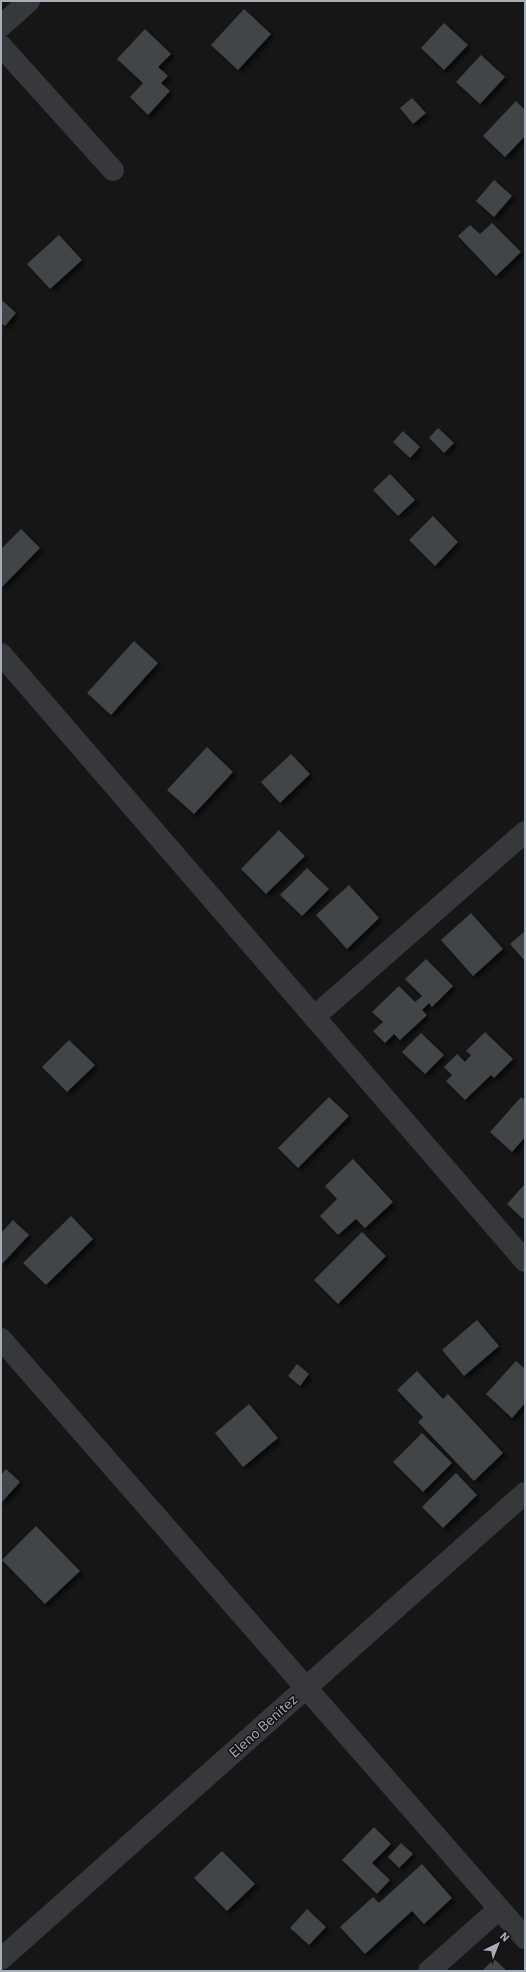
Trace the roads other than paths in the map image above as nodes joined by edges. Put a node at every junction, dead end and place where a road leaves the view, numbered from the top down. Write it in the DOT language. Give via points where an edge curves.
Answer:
graph roads {
  1 [pos="29,1"];
  2 [pos="1,26"];
  3 [pos="1,46"];
  4 [pos="113,170"];
  5 [pos="1,654"];
  6 [pos="525,832"];
  7 [pos="314,1017"];
  8 [pos="525,1261"];
  9 [pos="1,1339"];
  10 [pos="525,1493"];
  11 [pos="307,1687"];
  12 [pos="499,1909"];
  13 [pos="525,1938"];
  14 [pos="5,1960"];
  15 [pos="429,1971"];
  1 -- 2 [label="street"];
  3 -- 4 [label="street"];
  5 -- 7 [label="street"];
  6 -- 7 [label="street"];
  7 -- 8 [label="street"];
  9 -- 11 [label="street"];
  10 -- 11 [label="street, Eleno Benitez"];
  11 -- 12 [label="street"];
  11 -- 14 [label="street, Eleno Benitez"];
  12 -- 13 [label="street"];
  12 -- 15 [label="street"];
}
